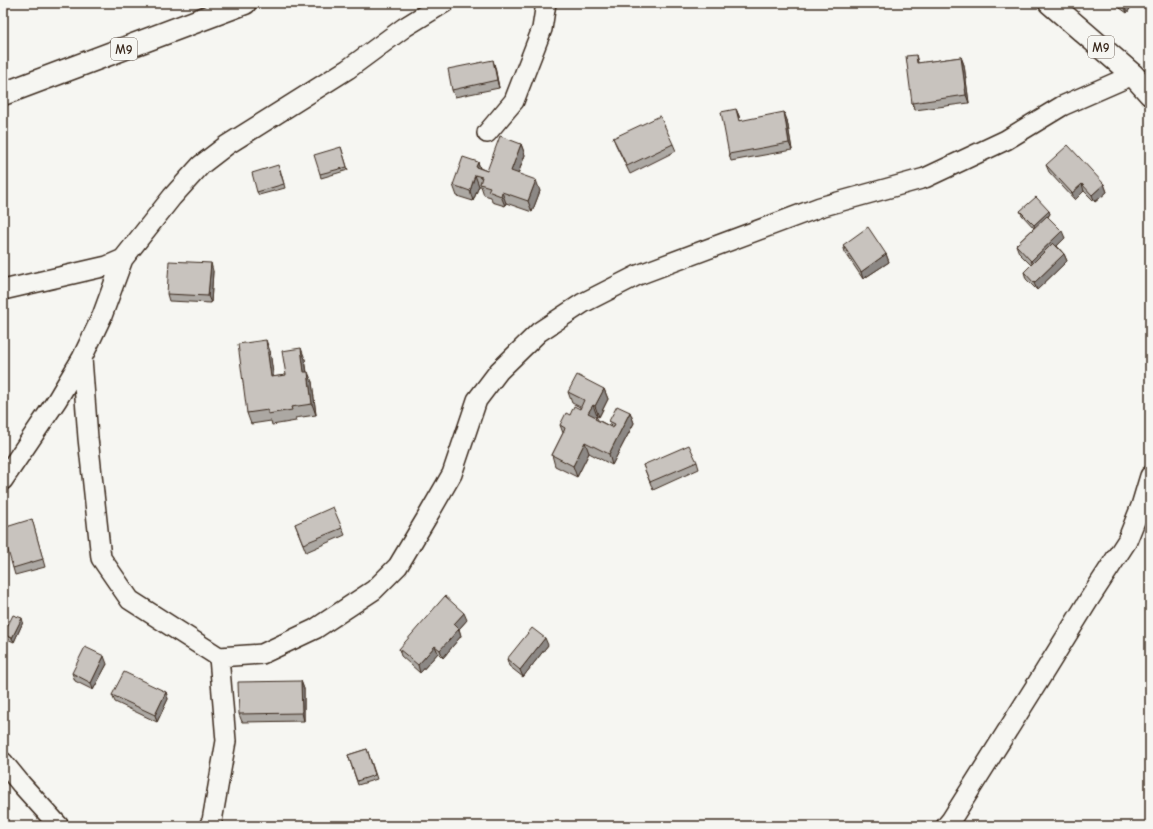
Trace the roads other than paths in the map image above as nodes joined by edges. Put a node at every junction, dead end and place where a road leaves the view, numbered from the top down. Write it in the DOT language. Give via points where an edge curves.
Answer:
graph roads {
  1 [pos="245,3"];
  2 [pos="444,3"];
  3 [pos="546,3"];
  4 [pos="1050,3"];
  5 [pos="1133,75"];
  6 [pos="3,94"];
  7 [pos="1150,94"];
  8 [pos="487,132"];
  9 [pos="123,258"];
  10 [pos="3,290"];
  11 [pos="82,358"];
  12 [pos="1150,476"];
  13 [pos="3,480"];
  14 [pos="219,658"];
  15 [pos="3,763"];
  16 [pos="59,826"];
  17 [pos="209,826"];
  18 [pos="946,826"];
  1 -- 6 [label="main road, M9"];
  2 -- 9 [label="street" via="200,165"];
  3 -- 8 [label="street" via="542,29 514,101"];
  4 -- 5 [label="main road, M9"];
  5 -- 7 [label="main road, M9"];
  5 -- 14 [label="street" via="1062,106 1006,140 925,178 820,207 638,274 583,303 539,332 499,371 477,400 452,474 398,566 374,590 314,629 262,654"];
  9 -- 10 [label="street" via="107,266"];
  9 -- 11 [label="street" via="102,316"];
  11 -- 13 [label="street"];
  11 -- 14 [label="street" via="101,558 130,600"];
  12 -- 18 [label="street" via="1126,541"];
  14 -- 17 [label="street" via="226,741"];
  15 -- 16 [label="street"];
}
